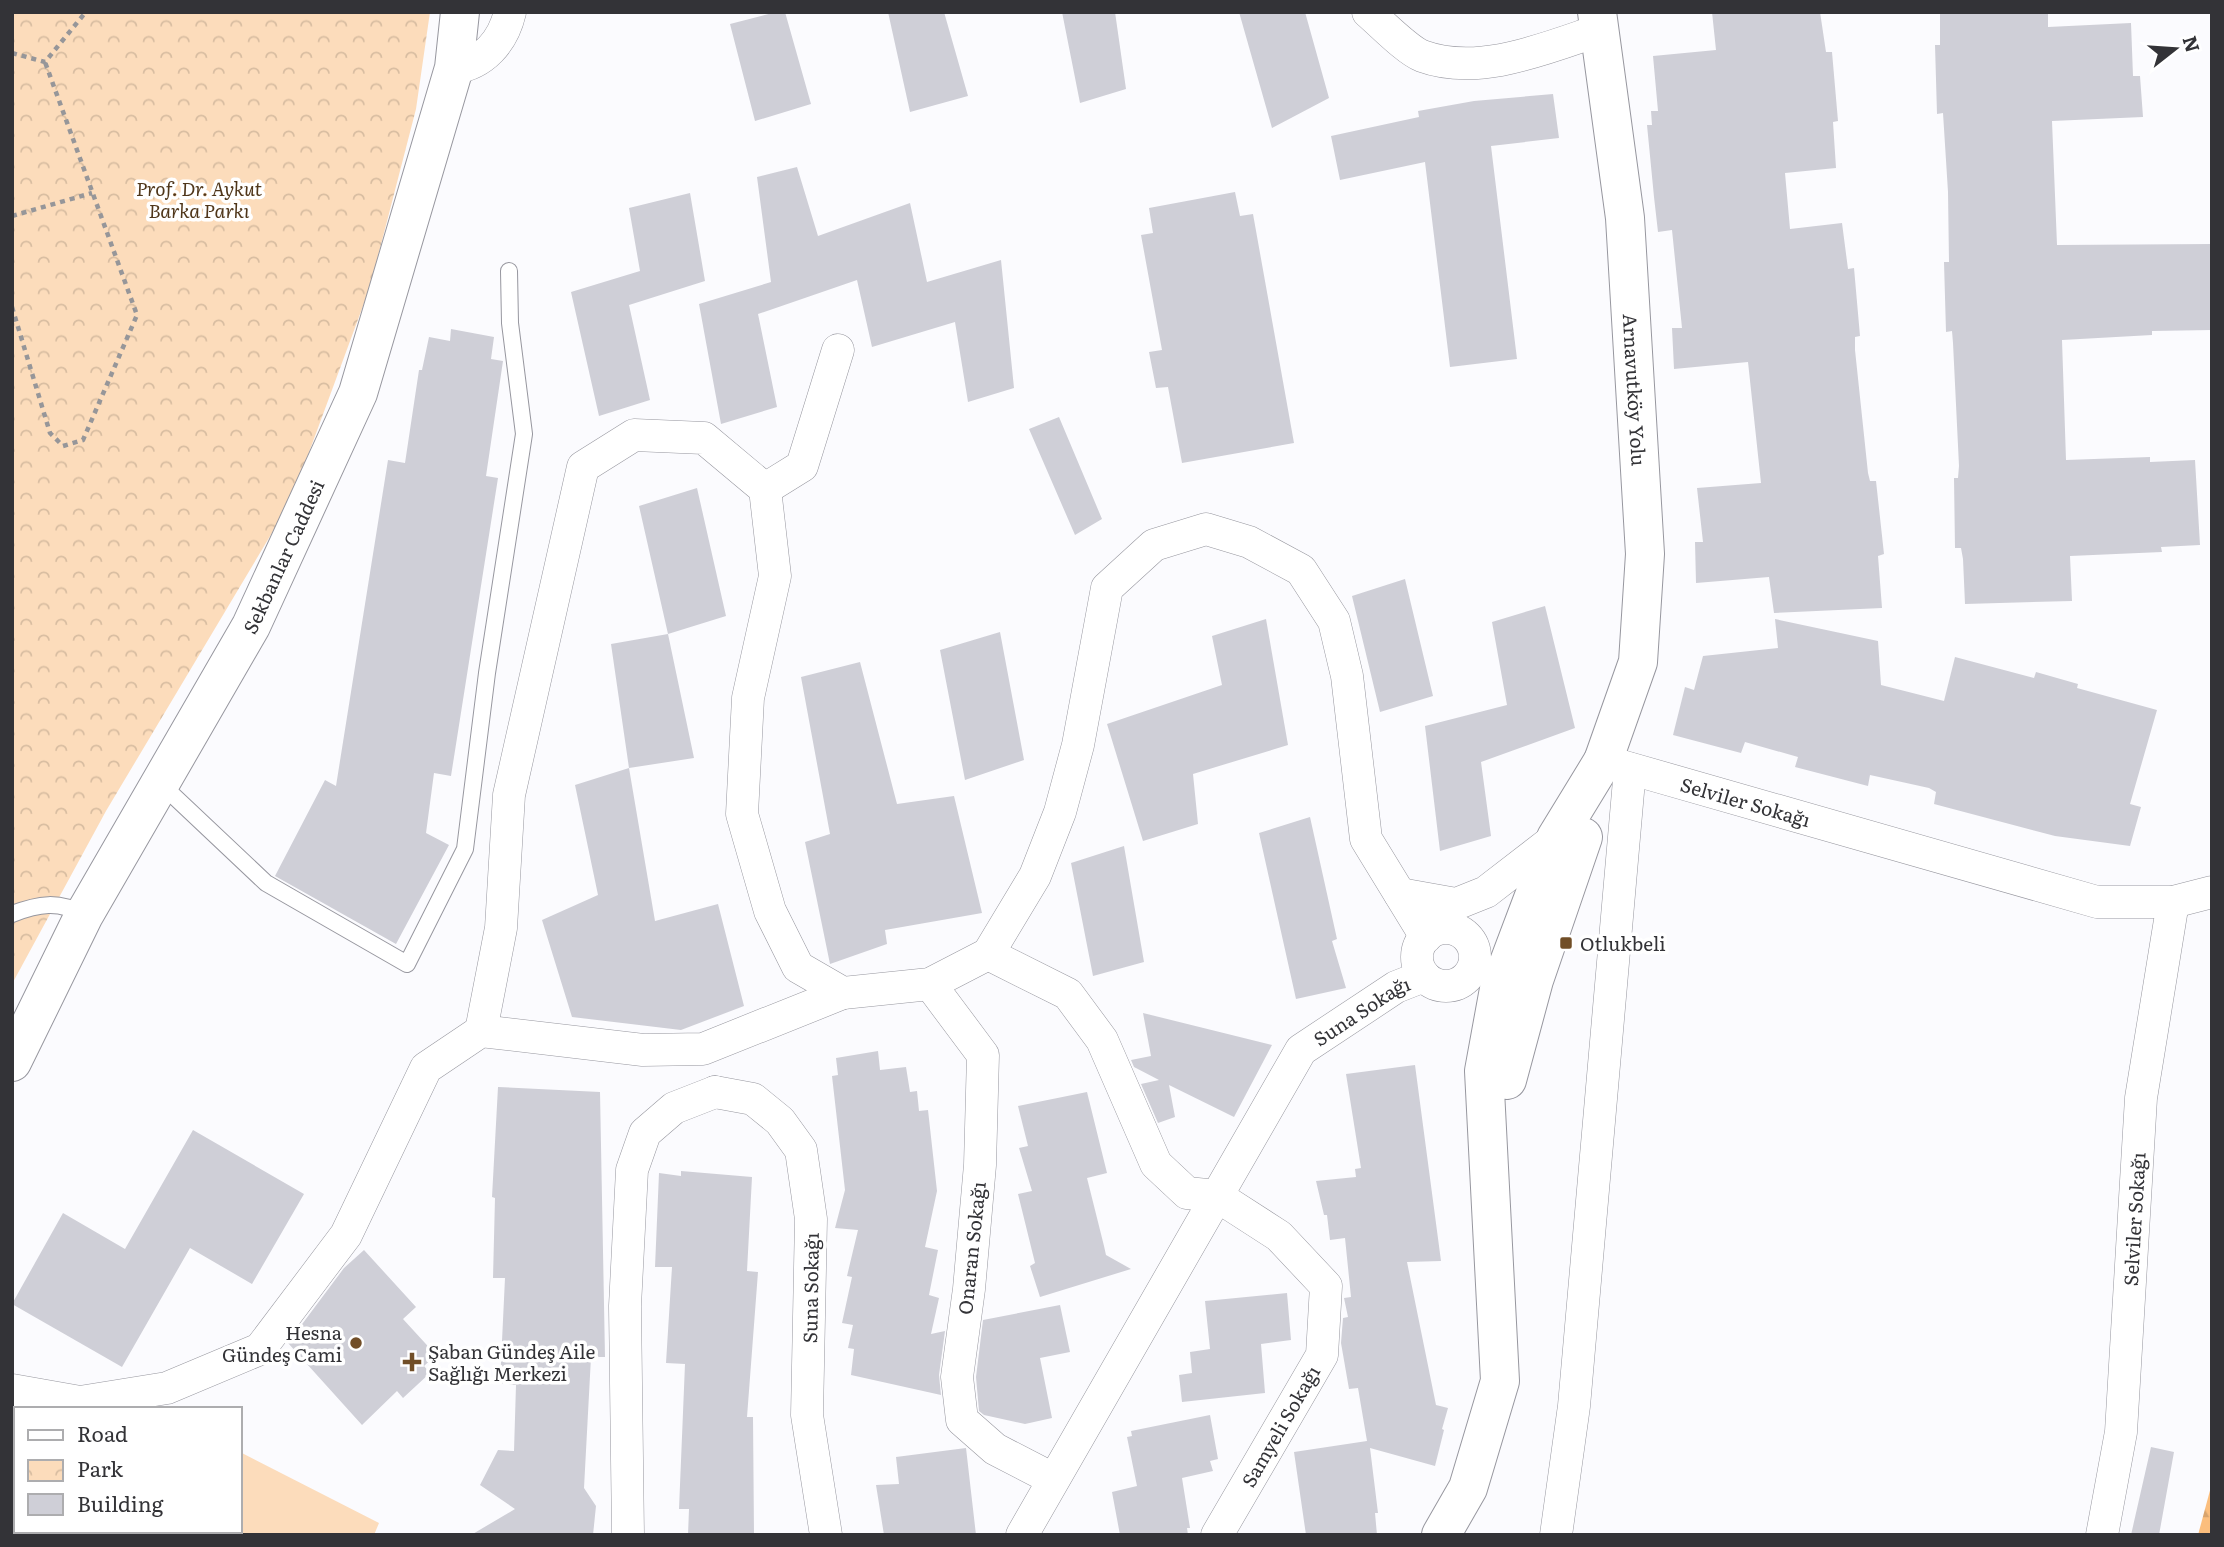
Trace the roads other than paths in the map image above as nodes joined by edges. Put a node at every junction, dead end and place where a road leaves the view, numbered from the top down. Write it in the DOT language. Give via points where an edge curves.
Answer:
graph roads {
  1 [pos="460,12"];
  2 [pos="510,12"];
  3 [pos="1368,12"];
  4 [pos="1599,21"];
  5 [pos="454,68"];
  6 [pos="509,271"];
  7 [pos="838,350"];
  8 [pos="765,489"];
  9 [pos="1616,765"];
  10 [pos="160,783"];
  11 [pos="1556,838"];
  12 [pos="2212,892"];
  13 [pos="1400,894"];
  14 [pos="2173,902"];
  15 [pos="12,914"];
  16 [pos="84,915"];
  17 [pos="1460,931"];
  18 [pos="1426,937"];
  19 [pos="988,954"];
  20 [pos="1424,976"];
  21 [pos="1514,976"];
  22 [pos="930,984"];
  23 [pos="1454,985"];
  24 [pos="843,993"];
  25 [pos="481,1031"];
  26 [pos="703,1049"];
  27 [pos="12,1062"];
  28 [pos="715,1092"];
  29 [pos="1217,1196"];
  30 [pos="12,1390"];
  31 [pos="1053,1479"];
  32 [pos="628,1535"];
  33 [pos="826,1535"];
  34 [pos="1022,1535"];
  35 [pos="1217,1535"];
  36 [pos="1441,1535"];
  37 [pos="1556,1535"];
  38 [pos="2102,1535"];
  1 -- 5 [label="main road, Sekbanlar Caddesi"];
  2 -- 5 [label="street" via="489,53 472,66"];
  3 -- 4 [label="street" via="1421,56 1466,64 1539,51"];
  4 -- 9 [label="main road, Arnavutköy Yolu" via="1625,218 1645,554 1637,662"];
  5 -- 10 [label="main road, Sekbanlar Caddesi" via="358,393 251,626"];
  6 -- 10 [label="lane" via="510,323 524,434 486,673 465,849 407,964 266,883"];
  7 -- 8 [label="street" via="802,466"];
  8 -- 24 [label="street" via="775,576 748,698 742,814 769,911 798,967"];
  8 -- 25 [label="street" via="705,438 635,435 583,467 509,795 501,928"];
  9 -- 11 [label="main road"];
  9 -- 14 [label="street, Selviler Sokağı" via="2097,902"];
  9 -- 21 [label="main road"];
  9 -- 37 [label="street" via="1574,1406"];
  10 -- 16 [label="main road, Sekbanlar Caddesi"];
  11 -- 13 [label="street" via="1486,892 1456,904"];
  11 -- 21 [label="main road"];
  12 -- 14 [label="street, Selviler Sokağı"];
  13 -- 18 [label="street"];
  13 -- 19 [label="street" via="1366,839 1347,676 1334,621 1301,570 1249,542 1206,529 1154,545 1107,588 1060,812 1035,876"];
  14 -- 38 [label="street, Selviler Sokağı" via="2141,1098 2121,1432"];
  15 -- 16 [label="lane" via="46,904"];
  16 -- 27 [label="main road, Sekbanlar Caddesi"];
  17 -- 18 [label="street" via="1442,929"];
  17 -- 21 [label="street"];
  17 -- 23 [label="street" via="1473,945 1475,955 1470,974"];
  18 -- 20 [label="street" via="1418,960"];
  19 -- 22 [label="street"];
  19 -- 29 [label="street" via="1068,994 1102,1040 1156,1164 1187,1192"];
  20 -- 23 [label="street" via="1438,985"];
  20 -- 29 [label="street, Suna Sokağı" via="1396,987 1301,1050"];
  21 -- 23 [label="street"];
  21 -- 36 [label="main road" via="1514,1047 1488,1142 1500,1381 1468,1488"];
  22 -- 24 [label="street"];
  22 -- 31 [label="street, Onaran Sokağı" via="983,1055 978,1179 957,1377 962,1420 995,1449"];
  24 -- 26 [label="street"];
  25 -- 26 [label="street" via="643,1051"];
  25 -- 30 [label="street" via="426,1068 346,1235 260,1349 155,1390 80,1402"];
  26 -- 28 [label="street"];
  28 -- 32 [label="street" via="674,1108 645,1133 632,1170 625,1306"];
  28 -- 33 [label="street, Suna Sokağı" via="753,1099 780,1121 801,1150 811,1219 807,1415"];
  29 -- 31 [label="street, Suna Sokağı"];
  29 -- 35 [label="street, Samyeli Sokağı" via="1279,1236 1326,1286 1322,1355"];
  31 -- 34 [label="street, Suna Sokağı"];
}
